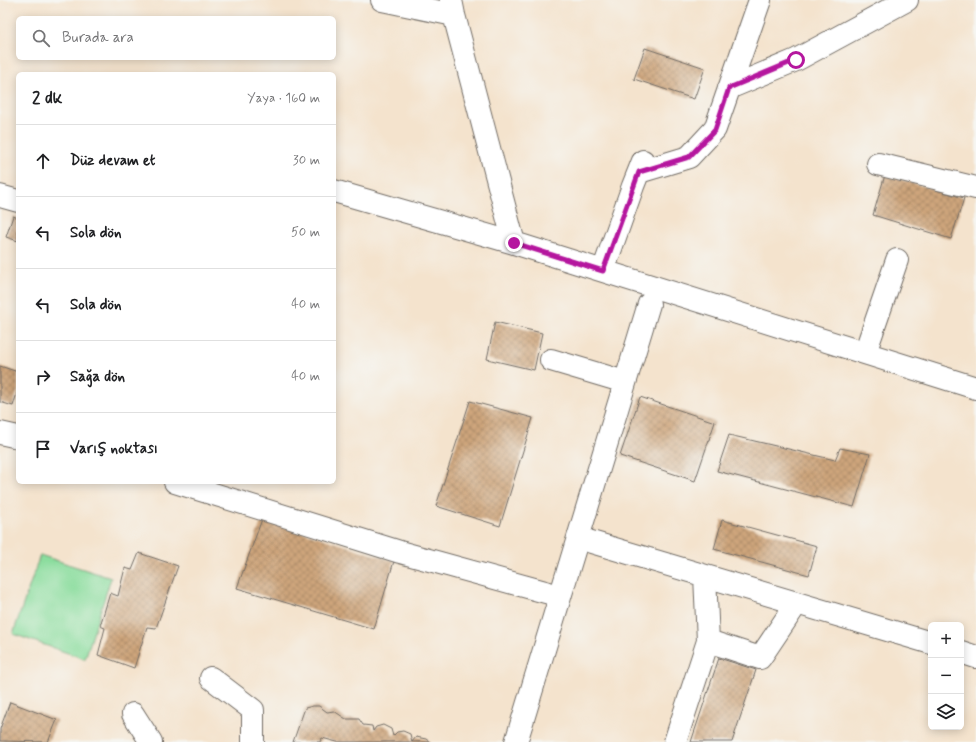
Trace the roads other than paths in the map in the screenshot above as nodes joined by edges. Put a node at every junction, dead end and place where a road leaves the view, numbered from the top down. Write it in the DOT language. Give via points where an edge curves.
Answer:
graph roads {
  1 [pos="382,0"];
  2 [pos="760,0"];
  3 [pos="907,0"];
  4 [pos="453,7"];
  5 [pos="729,88"];
  6 [pos="878,164"];
  7 [pos="976,188"];
  8 [pos="336,192"];
  9 [pos="0,196"];
  10 [pos="16,200"];
  11 [pos="514,243"];
  12 [pos="897,260"];
  13 [pos="603,271"];
  14 [pos="649,304"];
  15 [pos="866,353"];
  16 [pos="551,360"];
  17 [pos="625,382"];
  18 [pos="976,388"];
  19 [pos="0,433"];
  20 [pos="16,437"];
  21 [pos="181,484"];
  22 [pos="578,538"];
  23 [pos="705,576"];
  24 [pos="560,596"];
  25 [pos="797,603"];
  26 [pos="708,641"];
  27 [pos="928,643"];
  28 [pos="964,653"];
  29 [pos="976,657"];
  30 [pos="211,678"];
  31 [pos="133,714"];
  32 [pos="151,742"];
  33 [pos="253,742"];
  34 [pos="516,742"];
  35 [pos="675,742"];
  1 -- 4 [label="lane"];
  2 -- 5 [label="lane"];
  3 -- 5 [label="lane" via="796,60"];
  4 -- 11 [label="lane"];
  5 -- 13 [label="lane" via="715,130 689,157 641,167"];
  6 -- 7 [label="lane"];
  8 -- 11 [label="lane"];
  9 -- 10 [label="lane"];
  11 -- 13 [label="lane"];
  12 -- 15 [label="lane"];
  13 -- 15 [label="lane"];
  14 -- 17 [label="lane"];
  15 -- 18 [label="lane"];
  16 -- 17 [label="lane"];
  17 -- 22 [label="lane"];
  19 -- 20 [label="lane"];
  21 -- 24 [label="lane" via="400,552"];
  22 -- 23 [label="lane"];
  22 -- 24 [label="lane"];
  23 -- 25 [label="lane"];
  23 -- 26 [label="lane"];
  24 -- 34 [label="lane"];
  25 -- 26 [label="lane" via="760,658"];
  25 -- 27 [label="lane"];
  26 -- 35 [label="lane"];
  28 -- 29 [label="lane"];
  30 -- 33 [label="lane" via="253,710"];
  31 -- 32 [label="lane"];
}
